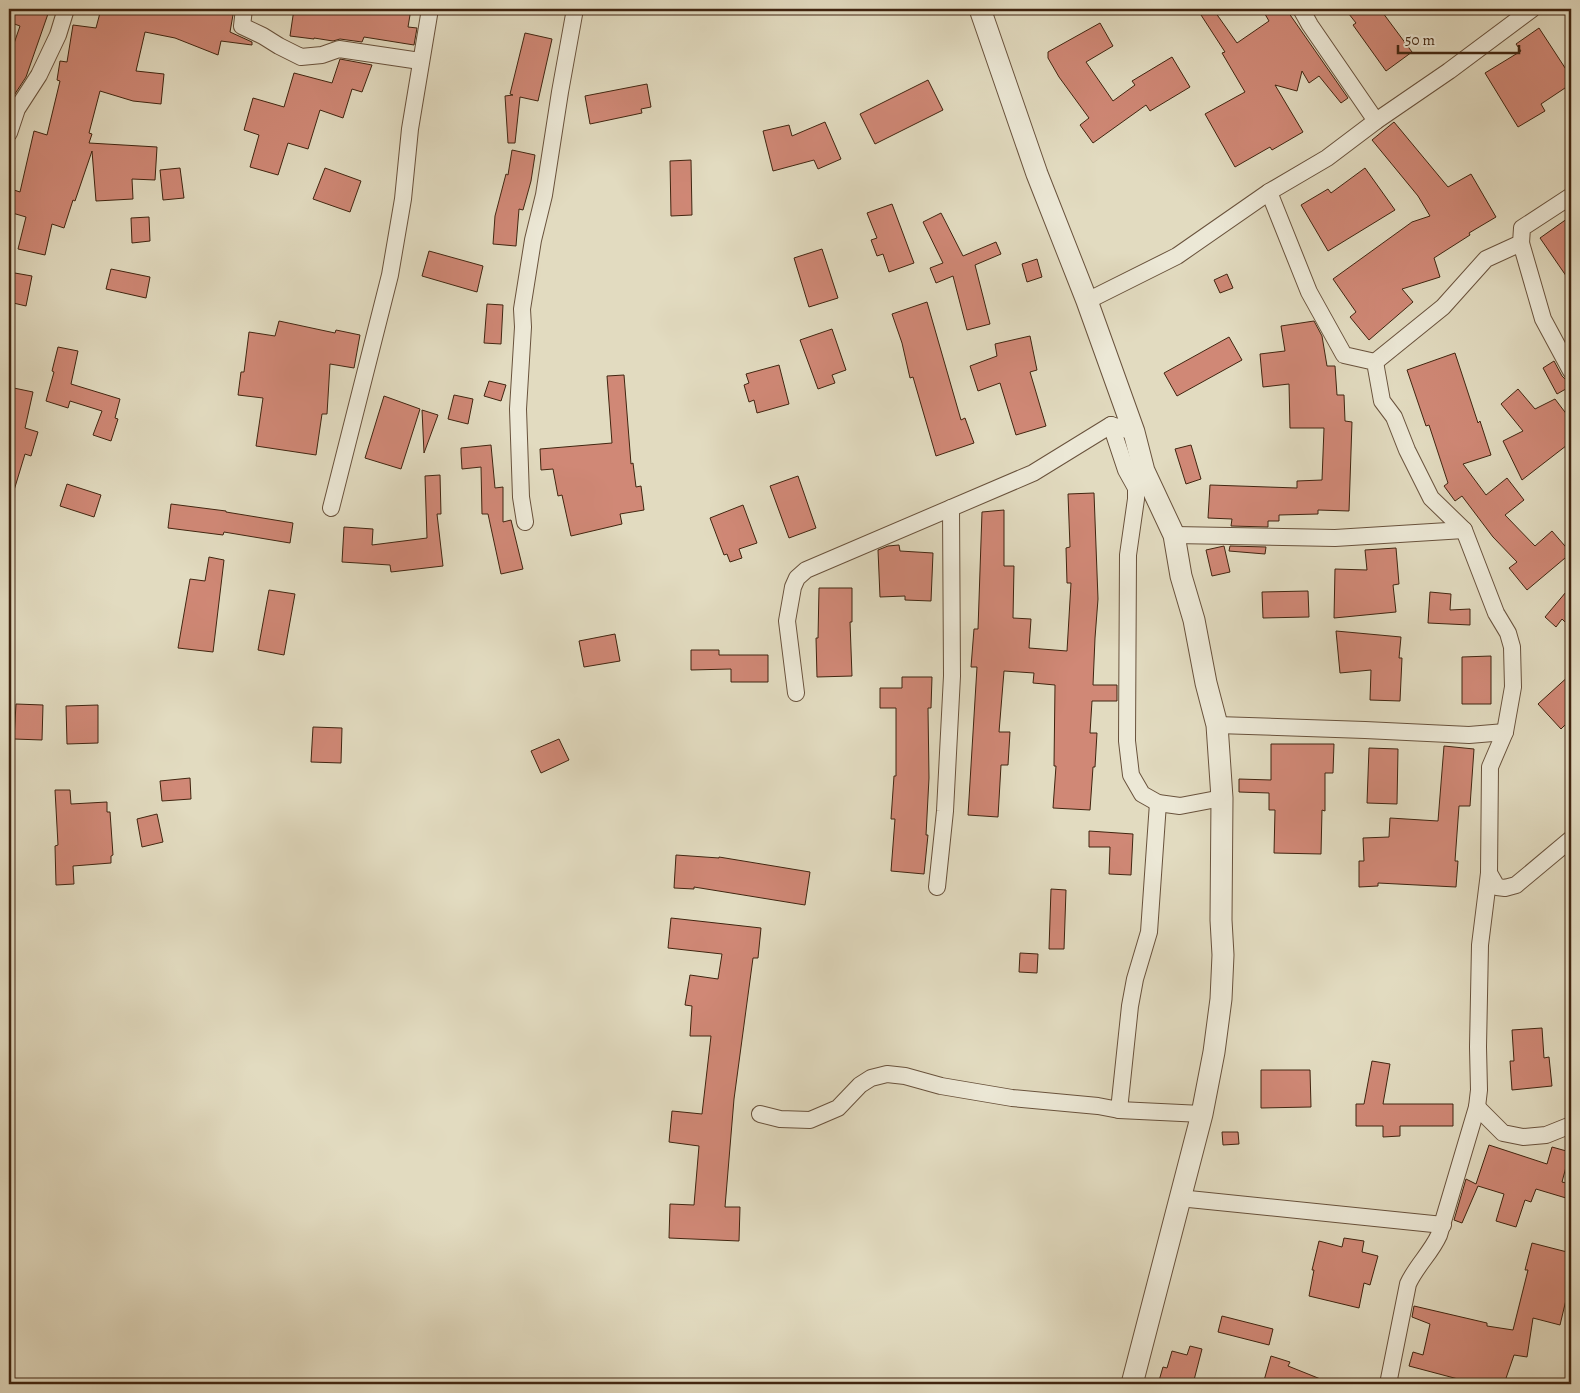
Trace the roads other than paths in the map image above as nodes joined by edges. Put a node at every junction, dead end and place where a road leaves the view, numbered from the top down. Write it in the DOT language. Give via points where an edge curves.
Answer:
graph roads {
  1 [pos="66,9"];
  2 [pos="244,9"];
  3 [pos="430,9"];
  4 [pos="575,9"];
  5 [pos="980,9"];
  6 [pos="1301,9"];
  7 [pos="1532,9"];
  8 [pos="420,61"];
  9 [pos="1376,121"];
  10 [pos="9,133"];
  11 [pos="1269,192"];
  12 [pos="1571,196"];
  13 [pos="1521,243"];
  14 [pos="1087,301"];
  15 [pos="1375,362"];
  16 [pos="1571,371"];
  17 [pos="1111,425"];
  18 [pos="1134,432"];
  19 [pos="331,508"];
  20 [pos="951,508"];
  21 [pos="525,522"];
  22 [pos="1464,530"];
  23 [pos="1174,535"];
  24 [pos="796,693"];
  25 [pos="1217,726"];
  26 [pos="1505,732"];
  27 [pos="1222,798"];
  28 [pos="1158,803"];
  29 [pos="1571,839"];
  30 [pos="1490,873"];
  31 [pos="937,887"];
  32 [pos="1477,1107"];
  33 [pos="1119,1110"];
  34 [pos="760,1114"];
  35 [pos="1202,1114"];
  36 [pos="1571,1125"];
  37 [pos="1179,1198"];
  38 [pos="1443,1225"];
  39 [pos="1132,1384"];
  40 [pos="1388,1384"];
  1 -- 10 [label="street" via="58,35 39,75 17,109"];
  2 -- 8 [label="street" via="242,26 301,57 339,49"];
  3 -- 8 [label="street"];
  4 -- 21 [label="street" via="522,309 524,327 518,409"];
  5 -- 14 [label="street" via="1037,174"];
  6 -- 9 [label="street"];
  7 -- 9 [label="street"];
  8 -- 19 [label="street" via="390,275"];
  9 -- 11 [label="street" via="1327,158"];
  11 -- 14 [label="street" via="1177,256"];
  11 -- 15 [label="street" via="1310,292 1344,355"];
  12 -- 13 [label="street" via="1522,228"];
  13 -- 15 [label="street" via="1486,259 1443,307"];
  13 -- 16 [label="street" via="1543,319"];
  14 -- 18 [label="street"];
  15 -- 22 [label="street" via="1382,401 1394,417 1431,498"];
  17 -- 18 [label="street"];
  17 -- 20 [label="street" via="1033,472"];
  17 -- 28 [label="street" via="1126,470 1136,488 1128,555 1127,741 1131,775 1142,794"];
  18 -- 23 [label="street" via="1144,471"];
  20 -- 24 [label="street" via="806,570 797,578 787,621"];
  20 -- 31 [label="street" via="952,676 945,811"];
  22 -- 23 [label="street" via="1336,538"];
  22 -- 26 [label="street" via="1512,647 1513,686"];
  23 -- 25 [label="street"];
  25 -- 26 [label="street" via="1469,736"];
  25 -- 27 [label="street"];
  26 -- 30 [label="street" via="1490,767"];
  27 -- 28 [label="street" via="1180,806"];
  27 -- 35 [label="street" via="1222,982 1214,1052"];
  28 -- 33 [label="street" via="1150,932 1130,1006"];
  29 -- 30 [label="street" via="1516,885 1497,887"];
  30 -- 32 [label="street" via="1480,945"];
  32 -- 36 [label="street" via="1503,1133 1523,1137 1546,1135"];
  32 -- 38 [label="street"];
  33 -- 34 [label="street" via="1012,1098 887,1074 871,1078 838,1108 810,1120 780,1119"];
  33 -- 35 [label="street"];
  35 -- 37 [label="street"];
  37 -- 38 [label="street"];
  37 -- 39 [label="street"];
  38 -- 40 [label="street" via="1408,1284"];
}
